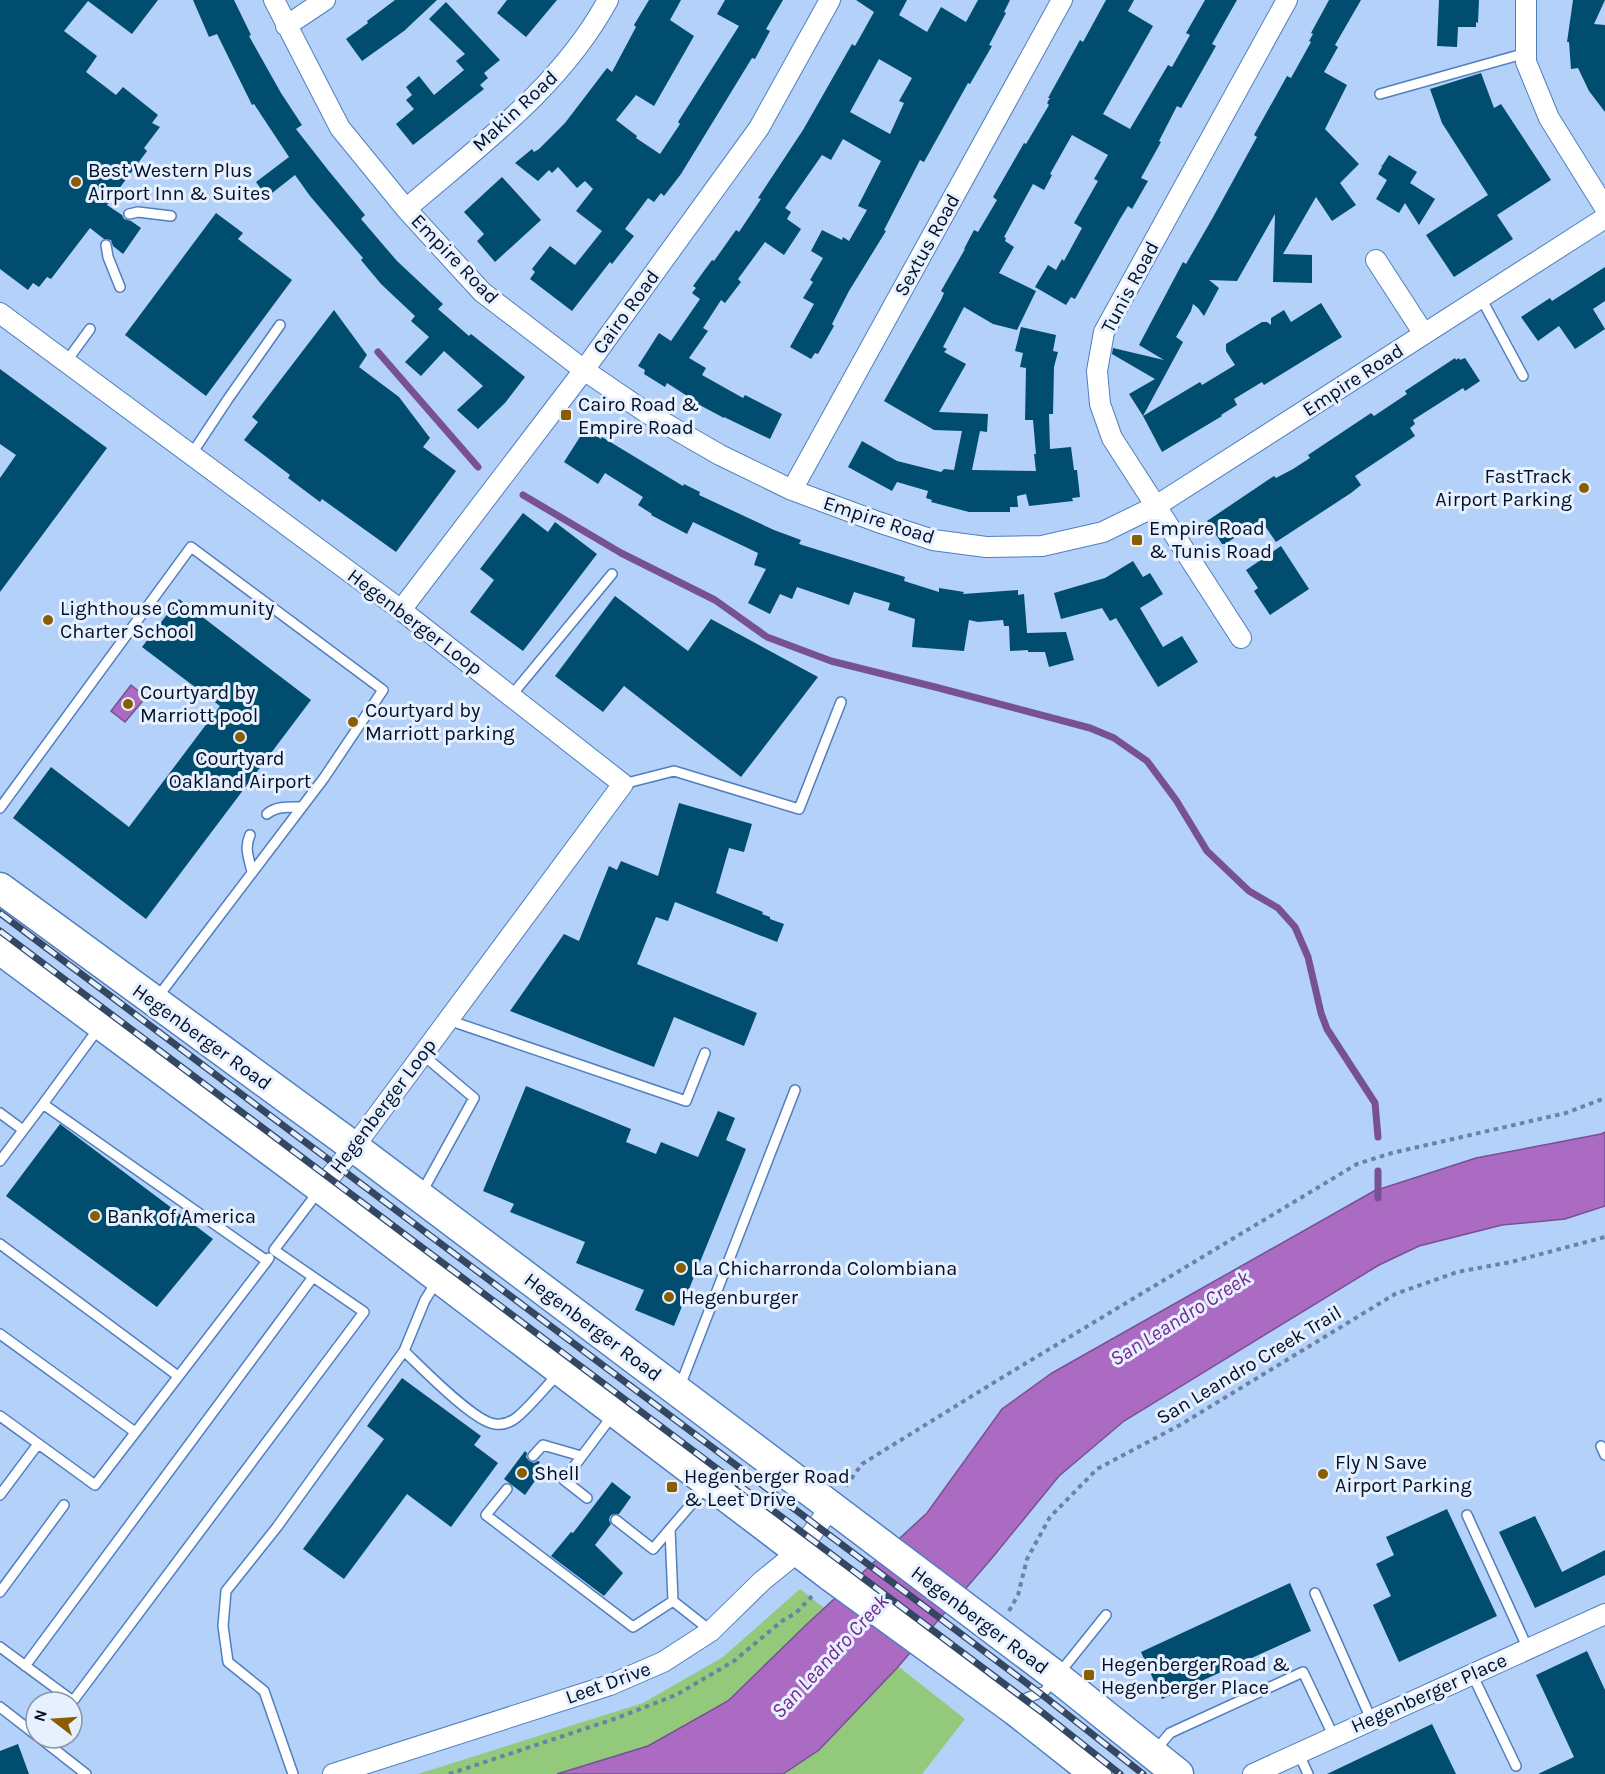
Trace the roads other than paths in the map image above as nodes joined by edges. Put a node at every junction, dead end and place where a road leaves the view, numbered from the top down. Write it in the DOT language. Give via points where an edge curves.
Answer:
graph roads {
  1 [pos="274,0"];
  2 [pos="325,0"];
  3 [pos="608,0"];
  4 [pos="830,0"];
  5 [pos="1062,0"];
  6 [pos="1287,0"];
  7 [pos="1526,0"];
  8 [pos="286,26"];
  9 [pos="1526,53"];
  10 [pos="1380,94"];
  11 [pos="406,208"];
  12 [pos="1605,208"];
  13 [pos="129,214"];
  14 [pos="171,216"];
  15 [pos="1605,218"];
  16 [pos="106,245"];
  17 [pos="1376,260"];
  18 [pos="120,287"];
  19 [pos="1480,298"];
  20 [pos="0,313"];
  21 [pos="280,325"];
  22 [pos="90,329"];
  23 [pos="1424,334"];
  24 [pos="66,362"];
  25 [pos="584,370"];
  26 [pos="1523,376"];
  27 [pos="191,455"];
  28 [pos="792,490"];
  29 [pos="1156,506"];
  30 [pos="612,574"];
  31 [pos="401,610"];
  32 [pos="1241,638"];
  33 [pos="511,696"];
  34 [pos="840,702"];
  35 [pos="623,784"];
  36 [pos="301,807"];
  37 [pos="0,808"];
  38 [pos="267,814"];
  39 [pos="250,835"];
  40 [pos="252,872"];
  41 [pos="0,888"];
  42 [pos="0,949"];
  43 [pos="153,1002"];
  44 [pos="448,1020"];
  45 [pos="102,1025"];
  46 [pos="705,1053"];
  47 [pos="423,1055"];
  48 [pos="795,1090"];
  49 [pos="43,1104"];
  50 [pos="0,1113"];
  51 [pos="23,1130"];
  52 [pos="354,1147"];
  53 [pos="0,1161"];
  54 [pos="321,1188"];
  55 [pos="420,1196"];
  56 [pos="0,1245"];
  57 [pos="274,1250"];
  58 [pos="267,1261"];
  59 [pos="313,1277"];
  60 [pos="439,1278"];
  61 [pos="0,1334"];
  62 [pos="404,1351"];
  63 [pos="561,1371"];
  64 [pos="178,1376"];
  65 [pos="678,1391"];
  66 [pos="615,1411"];
  67 [pos="0,1416"];
  68 [pos="135,1432"];
  69 [pos="38,1444"];
  70 [pos="533,1456"];
  71 [pos="581,1456"];
  72 [pos="710,1484"];
  73 [pos="507,1489"];
  74 [pos="0,1495"];
  75 [pos="587,1498"];
  76 [pos="64,1505"];
  77 [pos="831,1506"];
  78 [pos="1467,1515"];
  79 [pos="616,1520"];
  80 [pos="670,1529"];
  81 [pos="799,1551"];
  82 [pos="0,1592"];
  83 [pos="1315,1593"];
  84 [pos="673,1601"];
  85 [pos="1605,1614"];
  86 [pos="1106,1615"];
  87 [pos="711,1631"];
  88 [pos="0,1647"];
  89 [pos="1528,1648"];
  90 [pos="25,1665"];
  91 [pos="1472,1674"];
  92 [pos="1057,1677"];
  93 [pos="978,1682"];
  94 [pos="0,1707"];
  95 [pos="1371,1719"];
  96 [pos="24,1726"];
  97 [pos="1334,1737"];
  98 [pos="55,1750"];
  99 [pos="1298,1752"];
  100 [pos="1153,1753"];
  101 [pos="1516,1766"];
  102 [pos="86,1774"];
  103 [pos="293,1774"];
  104 [pos="333,1774"];
  105 [pos="1096,1774"];
  106 [pos="1178,1774"];
  107 [pos="1253,1774"];
  108 [pos="1308,1774"];
  1 -- 8 [label="street, Empire Road"];
  2 -- 8 [label="street"];
  3 -- 11 [label="street, Makin Road" via="573,53 534,98"];
  4 -- 25 [label="street, Cairo Road" via="759,128"];
  5 -- 28 [label="street, Sextus Road"];
  6 -- 29 [label="street, Tunis Road" via="1104,332 1097,371 1100,404 1112,438"];
  7 -- 9 [label="street"];
  8 -- 11 [label="street, Empire Road" via="340,128"];
  9 -- 10 [label="lane"];
  9 -- 12 [label="street" via="1526,62 1549,118"];
  11 -- 25 [label="street, Empire Road" via="482,292"];
  13 -- 14 [label="lane"];
  15 -- 19 [label="street, Empire Road"];
  16 -- 18 [label="lane"];
  17 -- 23 [label="street"];
  19 -- 23 [label="street, Empire Road"];
  19 -- 26 [label="lane"];
  20 -- 24 [label="street, Hegenberger Loop"];
  21 -- 27 [label="lane"];
  22 -- 24 [label="lane"];
  23 -- 29 [label="street, Empire Road"];
  24 -- 27 [label="street, Hegenberger Loop"];
  25 -- 28 [label="street, Empire Road" via="720,455"];
  25 -- 31 [label="street, Cairo Road"];
  27 -- 31 [label="street, Hegenberger Loop"];
  28 -- 29 [label="street, Empire Road" via="933,540 986,547 1042,546 1103,532"];
  29 -- 32 [label="street, Tunis Road"];
  30 -- 33 [label="lane"];
  31 -- 33 [label="street, Hegenberger Loop"];
  33 -- 35 [label="street, Hegenberger Loop"];
  34 -- 35 [label="lane" via="799,809 674,771"];
  35 -- 44 [label="street, Hegenberger Loop"];
  36 -- 37 [label="lane" via="383,690 191,548"];
  36 -- 38 [label="lane" via="283,807"];
  36 -- 40 [label="lane"];
  39 -- 40 [label="lane" via="246,850"];
  40 -- 43 [label="lane"];
  41 -- 43 [label="main road, Hegenberger Road"];
  42 -- 45 [label="main road"];
  43 -- 52 [label="main road, Hegenberger Road"];
  44 -- 46 [label="lane" via="686,1101"];
  44 -- 47 [label="street, Hegenberger Loop"];
  45 -- 49 [label="lane"];
  45 -- 54 [label="main road"];
  47 -- 52 [label="street, Hegenberger Loop"];
  47 -- 55 [label="lane" via="474,1098"];
  48 -- 65 [label="lane"];
  49 -- 51 [label="lane"];
  49 -- 58 [label="lane"];
  50 -- 51 [label="lane"];
  51 -- 53 [label="lane"];
  52 -- 54 [label="street, Hegenberger Loop"];
  52 -- 55 [label="main road, Hegenberger Road"];
  54 -- 57 [label="lane"];
  54 -- 60 [label="main road"];
  55 -- 65 [label="main road, Hegenberger Road"];
  56 -- 64 [label="lane"];
  57 -- 58 [label="lane"];
  57 -- 59 [label="lane"];
  58 -- 64 [label="lane"];
  59 -- 90 [label="lane"];
  59 -- 90 [label="lane" via="364,1312 348,1334 73,1701"];
  60 -- 62 [label="lane" via="425,1300"];
  60 -- 63 [label="main road"];
  61 -- 68 [label="lane"];
  62 -- 63 [label="lane" via="442,1388 480,1418 494,1424 517,1417"];
  62 -- 103 [label="lane" via="278,1527 226,1591 228,1662 264,1691"];
  63 -- 66 [label="main road"];
  64 -- 68 [label="lane"];
  65 -- 77 [label="main road, Hegenberger Road"];
  66 -- 71 [label="lane"];
  66 -- 72 [label="main road"];
  67 -- 69 [label="lane"];
  68 -- 69 [label="lane" via="95,1485"];
  69 -- 74 [label="lane"];
  70 -- 71 [label="lane" via="543,1445"];
  71 -- 75 [label="lane" via="564,1480"];
  72 -- 80 [label="lane"];
  72 -- 81 [label="main road"];
  73 -- 84 [label="lane" via="486,1515 633,1627"];
  76 -- 82 [label="lane"];
  77 -- 81 [label="street, Leet Drive"];
  77 -- 92 [label="main road, Hegenberger Road"];
  78 -- 89 [label="lane"];
  79 -- 80 [label="lane" via="653,1549"];
  80 -- 84 [label="lane"];
  81 -- 87 [label="street, Leet Drive"];
  81 -- 93 [label="main road"];
  83 -- 95 [label="lane"];
  84 -- 87 [label="lane"];
  85 -- 89 [label="street, Hegenberger Place"];
  86 -- 92 [label="lane"];
  87 -- 104 [label="street, Leet Drive" via="663,1662 610,1685"];
  88 -- 90 [label="lane"];
  89 -- 91 [label="street, Hegenberger Place"];
  91 -- 95 [label="street, Hegenberger Place"];
  91 -- 101 [label="lane"];
  92 -- 93 [label="lane" via="1045,1691 1022,1700"];
  92 -- 100 [label="main road, Hegenberger Road"];
  93 -- 105 [label="main road"];
  94 -- 96 [label="lane"];
  95 -- 97 [label="street, Hegenberger Place"];
  97 -- 99 [label="street, Hegenberger Place"];
  97 -- 100 [label="lane" via="1303,1672 1170,1733"];
  98 -- 102 [label="lane"];
  99 -- 107 [label="street, Hegenberger Place"];
  99 -- 108 [label="lane"];
  100 -- 106 [label="main road, Hegenberger Road"];
}
